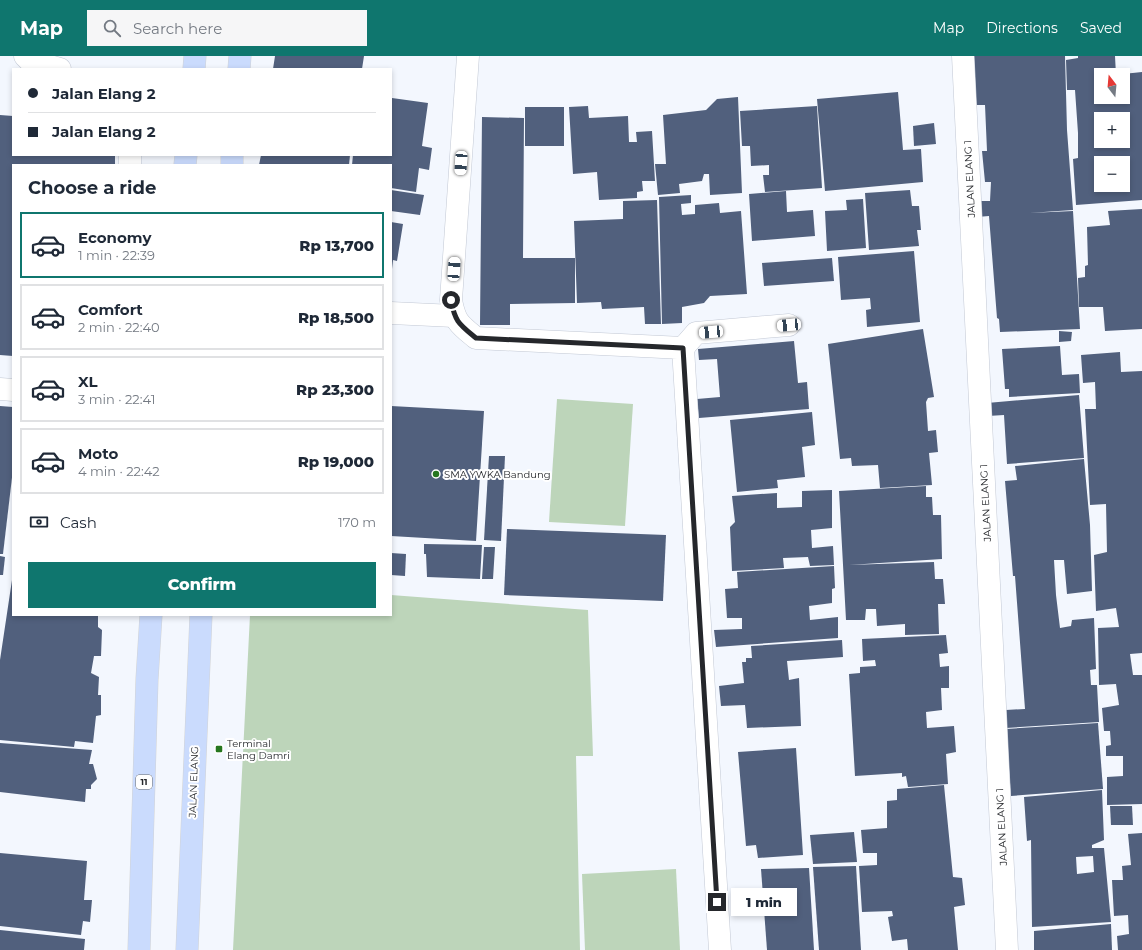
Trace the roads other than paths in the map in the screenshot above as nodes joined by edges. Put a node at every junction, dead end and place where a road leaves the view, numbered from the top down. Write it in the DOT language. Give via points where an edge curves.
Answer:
graph roads {
  1 [pos="25,56"];
  2 [pos="195,56"];
  3 [pos="240,56"];
  4 [pos="468,56"];
  5 [pos="963,56"];
  6 [pos="57,68"];
  7 [pos="194,68"];
  8 [pos="239,68"];
  9 [pos="392,313"];
  10 [pos="454,316"];
  11 [pos="789,325"];
  12 [pos="683,348"];
  13 [pos="0,389"];
  14 [pos="12,390"];
  15 [pos="151,616"];
  16 [pos="202,616"];
  17 [pos="139,950"];
  18 [pos="187,950"];
  19 [pos="720,950"];
  20 [pos="1008,950"];
  1 -- 6 [label="street" via="29,60"];
  2 -- 7 [label="main road"];
  3 -- 8 [label="main road"];
  4 -- 10 [label="street" via="451,300"];
  5 -- 20 [label="street, JALAN ELANG 1"];
  9 -- 10 [label="street"];
  10 -- 12 [label="street" via="461,326 476,338"];
  11 -- 12 [label="street" via="696,333"];
  12 -- 19 [label="street"];
  13 -- 14 [label="street"];
  15 -- 17 [label="main road, 11"];
  16 -- 18 [label="main road, JALAN ELANG"];
}
